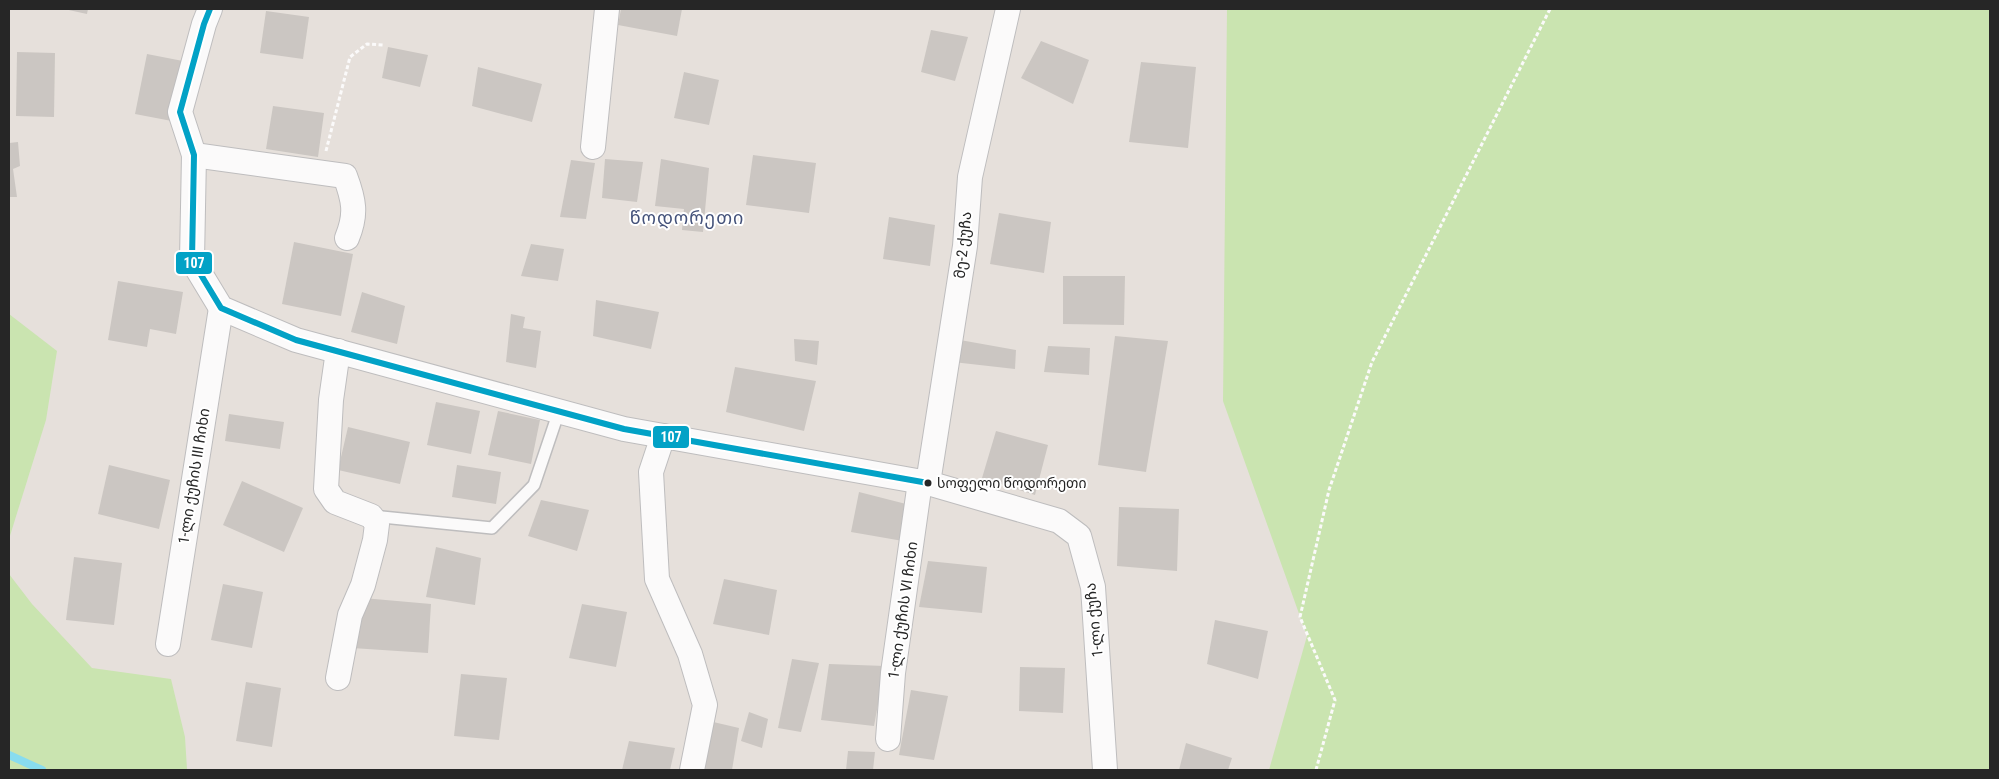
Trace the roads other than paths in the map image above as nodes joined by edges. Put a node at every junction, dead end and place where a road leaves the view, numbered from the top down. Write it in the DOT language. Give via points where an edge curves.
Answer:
graph roads {
  1 [pos="210,9"];
  2 [pos="607,9"];
  3 [pos="1008,9"];
  4 [pos="593,148"];
  5 [pos="194,155"];
  6 [pos="346,238"];
  7 [pos="221,308"];
  8 [pos="338,351"];
  9 [pos="559,411"];
  10 [pos="663,436"];
  11 [pos="924,483"];
  12 [pos="371,516"];
  13 [pos="168,644"];
  14 [pos="338,678"];
  15 [pos="888,739"];
  16 [pos="692,770"];
  17 [pos="1105,770"];
  1 -- 5 [label="street" via="180,112"];
  2 -- 4 [label="street"];
  3 -- 11 [label="street, მე-2 ქუჩა" via="970,177 965,246"];
  5 -- 6 [label="street" via="345,176 353,198 353,222"];
  5 -- 7 [label="street" via="192,260"];
  7 -- 8 [label="street, 1-ლი ქუჩა" via="296,340"];
  7 -- 13 [label="street, 1-ლი ქუჩის III ჩიხი"];
  8 -- 9 [label="street, 1-ლი ქუჩა"];
  8 -- 12 [label="street" via="331,400 326,488 335,502"];
  9 -- 10 [label="street, 1-ლი ქუჩა"];
  9 -- 12 [label="lane" via="534,485 492,528"];
  10 -- 11 [label="street, 1-ლი ქუჩა"];
  10 -- 16 [label="street" via="651,472 657,580 690,654 705,705"];
  11 -- 15 [label="street, 1-ლი ქუჩის VI ჩიხი" via="893,673"];
  11 -- 17 [label="street, 1-ლი ქუჩა" via="1059,521 1079,536 1093,587"];
  12 -- 14 [label="street" via="377,524 375,540 363,585 350,615"];
}
